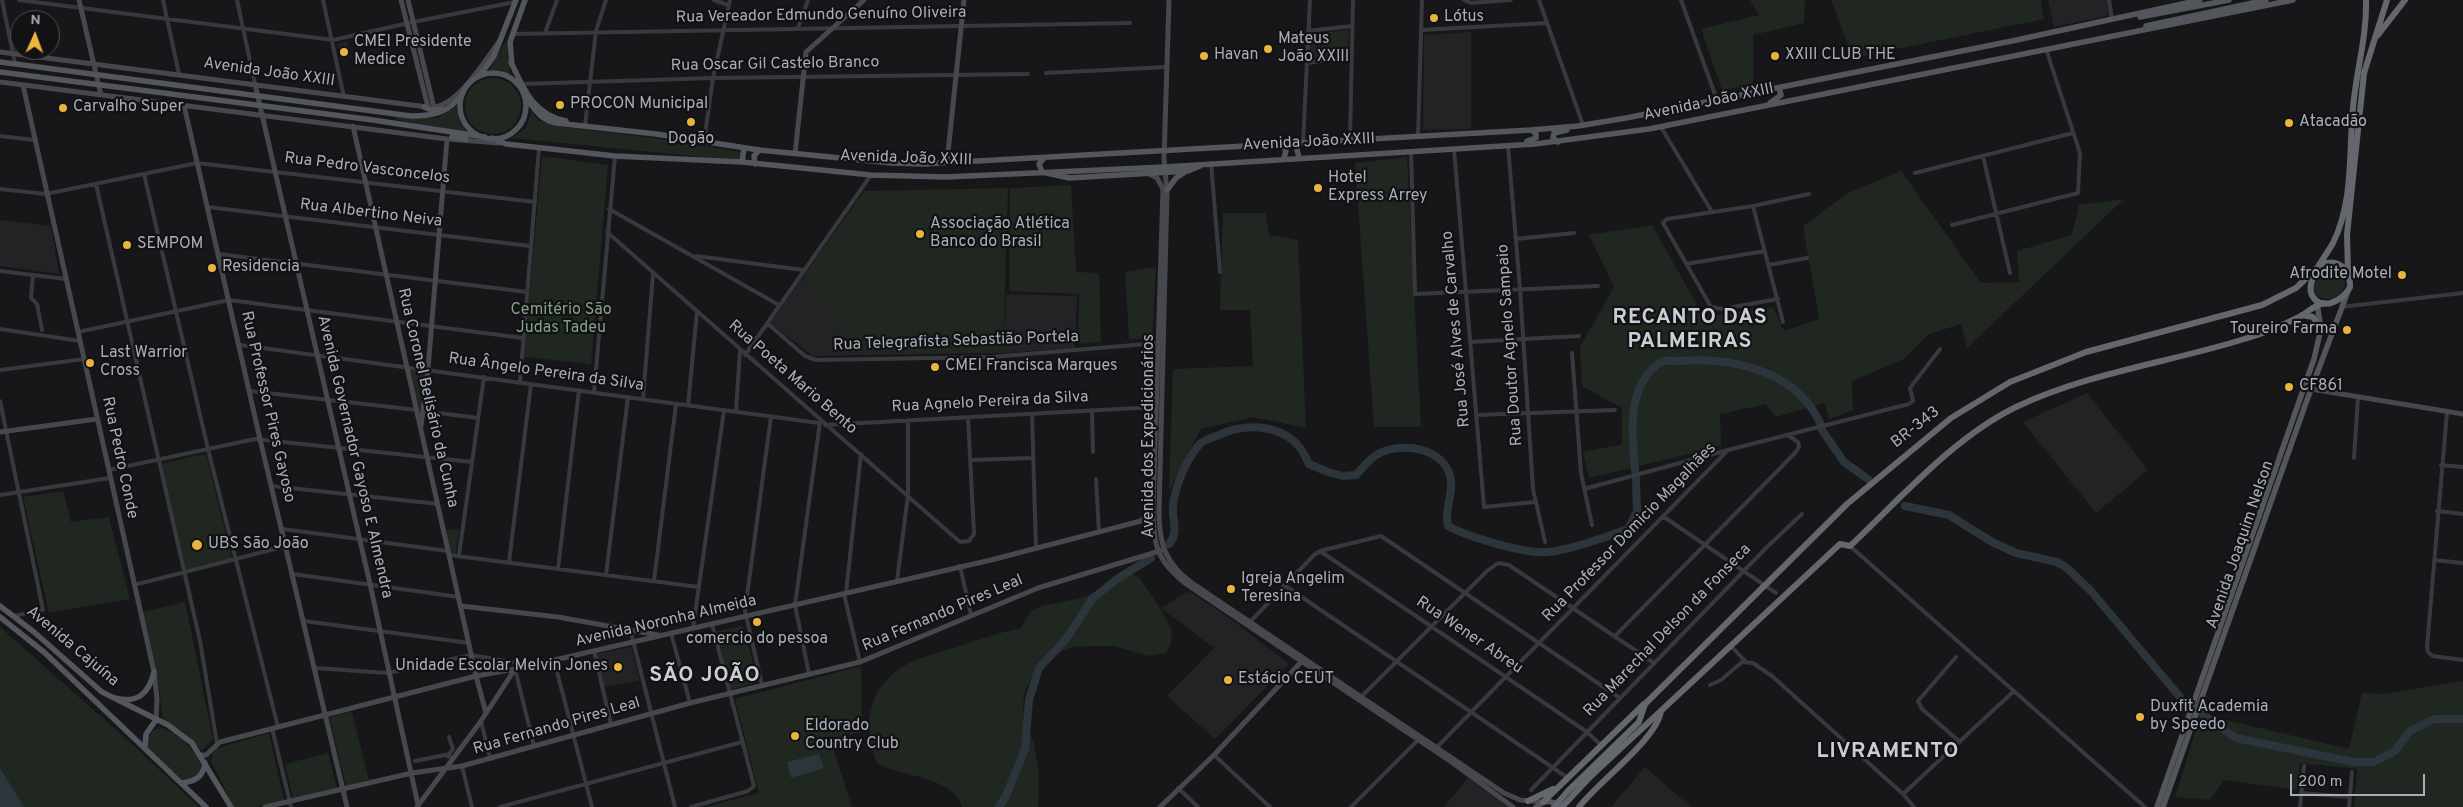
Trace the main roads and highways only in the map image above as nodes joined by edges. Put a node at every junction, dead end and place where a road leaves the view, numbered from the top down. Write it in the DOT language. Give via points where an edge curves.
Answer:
graph roads {
  1 [pos="79,0"];
  2 [pos="401,0"];
  3 [pos="408,0"];
  4 [pos="524,0"];
  5 [pos="864,0"];
  6 [pos="964,0"];
  7 [pos="1169,0"];
  8 [pos="2200,0"];
  9 [pos="2229,0"];
  10 [pos="2266,0"];
  11 [pos="2293,0"];
  12 [pos="2361,0"];
  13 [pos="2366,0"];
  14 [pos="2387,0"];
  15 [pos="2405,0"];
  16 [pos="515,1"];
  17 [pos="2174,3"];
  18 [pos="2078,26"];
  19 [pos="502,37"];
  20 [pos="2105,37"];
  21 [pos="2364,44"];
  22 [pos="2372,45"];
  23 [pos="0,52"];
  24 [pos="0,62"];
  25 [pos="512,62"];
  26 [pos="93,64"];
  27 [pos="0,72"];
  28 [pos="96,74"];
  29 [pos="479,76"];
  30 [pos="514,80"];
  31 [pos="0,82"];
  32 [pos="98,83"];
  33 [pos="255,84"];
  34 [pos="23,85"];
  35 [pos="1779,88"];
  36 [pos="463,93"];
  37 [pos="101,94"];
  38 [pos="258,95"];
  39 [pos="526,98"];
  40 [pos="184,105"];
  41 [pos="260,105"];
  42 [pos="1766,105"];
  43 [pos="452,106"];
  44 [pos="428,107"];
  45 [pos="262,115"];
  46 [pos="585,125"];
  47 [pos="353,126"];
  48 [pos="1580,126"];
  49 [pos="419,128"];
  50 [pos="1531,130"];
  51 [pos="485,137"];
  52 [pos="492,138"];
  53 [pos="466,139"];
  54 [pos="447,140"];
  55 [pos="1558,142"];
  56 [pos="1301,143"];
  57 [pos="506,144"];
  58 [pos="1281,144"];
  59 [pos="1508,146"];
  60 [pos="744,148"];
  61 [pos="759,150"];
  62 [pos="1164,151"];
  63 [pos="795,154"];
  64 [pos="1299,157"];
  65 [pos="1044,158"];
  66 [pos="1284,158"];
  67 [pos="1028,159"];
  68 [pos="742,162"];
  69 [pos="947,162"];
  70 [pos="755,164"];
  71 [pos="1204,164"];
  72 [pos="1165,170"];
  73 [pos="1188,171"];
  74 [pos="1026,172"];
  75 [pos="1042,172"];
  76 [pos="1147,173"];
  77 [pos="1165,189"];
  78 [pos="2318,267"];
  79 [pos="2348,273"];
  80 [pos="2347,294"];
  81 [pos="2319,303"];
  82 [pos="2302,315"];
  83 [pos="2321,329"];
  84 [pos="2311,389"];
  85 [pos="2463,414"];
  86 [pos="97,419"];
  87 [pos="2293,420"];
  88 [pos="420,429"];
  89 [pos="0,432"];
  90 [pos="2294,436"];
  91 [pos="1153,509"];
  92 [pos="1141,521"];
  93 [pos="1153,525"];
  94 [pos="1159,529"];
  95 [pos="1160,551"];
  96 [pos="0,606"];
  97 [pos="461,606"];
  98 [pos="0,617"];
  99 [pos="660,635"];
  100 [pos="1303,660"];
  101 [pos="515,669"];
  102 [pos="154,672"];
  103 [pos="2207,674"];
  104 [pos="476,676"];
  105 [pos="2202,687"];
  106 [pos="106,695"];
  107 [pos="395,696"];
  108 [pos="1645,704"];
  109 [pos="1661,711"];
  110 [pos="486,713"];
  111 [pos="325,714"];
  112 [pos="156,720"];
  113 [pos="1420,738"];
  114 [pos="1622,744"];
  115 [pos="146,749"];
  116 [pos="202,755"];
  117 [pos="205,763"];
  118 [pos="445,770"];
  119 [pos="412,773"];
  120 [pos="1567,779"];
  121 [pos="182,783"];
  122 [pos="343,789"];
  123 [pos="1571,793"];
  124 [pos="1502,795"];
  125 [pos="1528,802"];
  126 [pos="1543,802"];
  127 [pos="418,806"];
  128 [pos="206,807"];
  129 [pos="231,807"];
  130 [pos="265,807"];
  131 [pos="347,807"];
  132 [pos="1160,807"];
  133 [pos="1513,807"];
  134 [pos="1536,807"];
  135 [pos="1554,807"];
  136 [pos="1561,807"];
  137 [pos="1579,807"];
  138 [pos="2157,807"];
  139 [pos="2164,807"];
  1 -- 26 [label="main road"];
  2 -- 44 [label="main road"];
  3 -- 44 [label="main road"];
  4 -- 25 [label="main road" via="512,34"];
  5 -- 63 [label="main road" via="807,50"];
  6 -- 69 [label="main road"];
  7 -- 62 [label="main road, Avenida dos Expedicionários"];
  8 -- 17 [label="main road, Avenida João XXIII"];
  9 -- 18 [label="main road, Avenida João XXIII"];
  10 -- 20 [label="main road, Avenida João XXIII"];
  11 -- 20 [label="main road, Avenida João XXIII"];
  12 -- 21 [label="highway" via="2365,14"];
  13 -- 21 [label="highway"];
  14 -- 22 [label="highway"];
  15 -- 22 [label="highway" via="2382,27"];
  16 -- 19 [label="main road"];
  17 -- 18 [label="main road, Avenida João XXIII"];
  18 -- 35 [label="main road, Avenida João XXIII"];
  19 -- 29 [label="main road" via="490,63"];
  19 -- 44 [label="main road" via="461,90 446,104"];
  20 -- 42 [label="main road, Avenida João XXIII"];
  21 -- 78 [label="highway" via="2354,100 2345,204 2335,239"];
  22 -- 79 [label="highway" via="2364,73 2349,208 2346,240"];
  23 -- 26 [label="main road, Avenida João XXIII"];
  24 -- 28 [label="main road, Avenida João XXIII"];
  25 -- 30 [label="main road"];
  25 -- 46 [label="main road" via="522,84 543,113"];
  26 -- 28 [label="main road"];
  26 -- 33 [label="main road, Avenida João XXIII"];
  27 -- 32 [label="main road, Avenida João XXIII"];
  28 -- 32 [label="main road"];
  28 -- 38 [label="main road, Avenida João XXIII"];
  29 -- 30 [label="main road" via="497,73"];
  29 -- 36 [label="main road"];
  30 -- 39 [label="main road"];
  31 -- 34 [label="main road, Avenida João XXIII"];
  32 -- 37 [label="main road"];
  32 -- 41 [label="main road, Avenida João XXIII"];
  33 -- 38 [label="main road, Avenida Governador Gayoso E Almendra"];
  33 -- 44 [label="main road, Avenida João XXIII"];
  34 -- 37 [label="main road, Avenida João XXIII"];
  34 -- 86 [label="main road, Rua Pedro Conde"];
  35 -- 42 [label="main road" via="1781,96"];
  35 -- 48 [label="main road, Avenida João XXIII"];
  36 -- 43 [label="main road, Avenida João XXIII"];
  36 -- 51 [label="main road" via="460,109 464,120 471,130"];
  37 -- 40 [label="main road, Avenida João XXIII"];
  38 -- 41 [label="main road, Avenida Governador Gayoso E Almendra"];
  38 -- 43 [label="main road, Avenida João XXIII" via="411,116 433,115"];
  39 -- 46 [label="main road, Avenida João XXIII" via="545,120"];
  39 -- 52 [label="main road" via="526,111 519,126 509,135"];
  40 -- 45 [label="main road, Avenida João XXIII"];
  40 -- 111 [label="main road, Rua Professor Pires Gayoso"];
  41 -- 45 [label="main road, Avenida Governador Gayoso E Almendra"];
  41 -- 49 [label="main road, Avenida João XXIII"];
  42 -- 55 [label="main road, Avenida João XXIII" via="1661,127"];
  43 -- 44 [label="main road" via="437,110"];
  45 -- 47 [label="main road, Avenida João XXIII"];
  45 -- 107 [label="main road, Avenida Governador Gayoso E Almendra"];
  46 -- 60 [label="main road, Avenida João XXIII"];
  47 -- 54 [label="main road, Avenida João XXIII"];
  47 -- 88 [label="main road, Rua Coronel Belisário da Cunha"];
  48 -- 50 [label="main road, Avenida João XXIII"];
  48 -- 55 [label="main road" via="1554,133 1553,138"];
  49 -- 51 [label="main road, Avenida João XXIII"];
  49 -- 53 [label="main road"];
  50 -- 56 [label="main road, Avenida João XXIII"];
  50 -- 59 [label="main road" via="1536,134 1534,140"];
  51 -- 52 [label="main road"];
  52 -- 57 [label="main road, Avenida João XXIII"];
  53 -- 54 [label="main road, Avenida João XXIII"];
  53 -- 57 [label="main road, Avenida João XXIII"];
  54 -- 88 [label="main road"];
  55 -- 59 [label="main road, Avenida João XXIII"];
  56 -- 58 [label="main road, Avenida João XXIII"];
  56 -- 64 [label="main road" via="1297,150"];
  57 -- 68 [label="main road, Avenida João XXIII" via="615,156"];
  58 -- 62 [label="main road, Avenida João XXIII"];
  58 -- 66 [label="main road" via="1286,151"];
  59 -- 64 [label="main road, Avenida João XXIII"];
  60 -- 61 [label="main road, Avenida João XXIII"];
  60 -- 68 [label="main road"];
  61 -- 63 [label="main road, Avenida João XXIII"];
  61 -- 70 [label="main road" via="754,156"];
  62 -- 65 [label="main road, Avenida João XXIII"];
  62 -- 72 [label="main road, Avenida dos Expedicionários"];
  63 -- 69 [label="main road, Avenida João XXIII" via="892,163"];
  64 -- 66 [label="main road, Avenida João XXIII"];
  65 -- 67 [label="main road, Avenida João XXIII"];
  65 -- 75 [label="main road" via="1039,164"];
  66 -- 71 [label="main road, Avenida João XXIII"];
  67 -- 69 [label="main road, Avenida João XXIII"];
  67 -- 74 [label="main road" via="1030,166"];
  68 -- 70 [label="main road, Avenida João XXIII"];
  70 -- 74 [label="main road, Avenida João XXIII" via="871,175 946,177"];
  71 -- 72 [label="main road, Avenida João XXIII"];
  71 -- 73 [label="main road"];
  72 -- 73 [label="main road"];
  72 -- 75 [label="main road, Avenida João XXIII"];
  72 -- 76 [label="main road"];
  72 -- 77 [label="main road, Avenida dos Expedicionários"];
  73 -- 77 [label="main road"];
  74 -- 75 [label="main road, Avenida João XXIII"];
  75 -- 76 [label="main road" via="1068,178"];
  76 -- 77 [label="main road" via="1157,178"];
  77 -- 91 [label="main road, Avenida dos Expedicionários"];
  77 -- 94 [label="main road, Avenida dos Expedicionários"];
  78 -- 79 [label="highway" via="2336,262"];
  78 -- 81 [label="highway" via="2310,289"];
  78 -- 108 [label="highway, BR-343" via="2296,288 2253,307 2086,352 2010,382 1951,418 1878,477"];
  79 -- 80 [label="highway" via="2350,284"];
  80 -- 81 [label="highway" via="2336,301"];
  80 -- 84 [label="main road, Avenida Joaquim Nelson"];
  81 -- 82 [label="highway"];
  81 -- 83 [label="main road, Avenida Joaquim Nelson"];
  82 -- 83 [label="highway" via="2313,317"];
  82 -- 109 [label="highway" via="2241,340 2083,381 2014,408 1953,450 1850,546 1840,544"];
  83 -- 87 [label="main road, Avenida Joaquim Nelson"];
  84 -- 85 [label="main road"];
  84 -- 90 [label="main road, Avenida Joaquim Nelson"];
  86 -- 89 [label="main road"];
  86 -- 102 [label="main road, Rua Pedro Conde"];
  87 -- 90 [label="main road" via="2290,435"];
  87 -- 103 [label="main road, Avenida Joaquim Nelson"];
  88 -- 97 [label="main road, Rua Coronel Belisário da Cunha"];
  90 -- 103 [label="main road, Avenida Joaquim Nelson"];
  91 -- 92 [label="main road"];
  91 -- 93 [label="main road, Avenida dos Expedicionários"];
  92 -- 93 [label="main road"];
  92 -- 99 [label="main road, Avenida Noronha Almeida" via="1036,549"];
  93 -- 94 [label="main road"];
  93 -- 95 [label="main road, Avenida dos Expedicionários"];
  94 -- 95 [label="main road, Avenida dos Expedicionários"];
  95 -- 100 [label="main road, Avenida dos Expedicionários" via="1184,576"];
  95 -- 118 [label="main road, Rua Fernando Pires Leal" via="1060,581 860,662 690,702"];
  96 -- 106 [label="main road, Avenida Cajuína"];
  97 -- 99 [label="main road" via="533,613"];
  97 -- 104 [label="main road, Rua Coronel Belisário da Cunha"];
  98 -- 115 [label="main road, Avenida Cajuína" via="45,653"];
  99 -- 101 [label="main road, Avenida Noronha Almeida"];
  100 -- 113 [label="main road, Avenida dos Expedicionários"];
  100 -- 113 [label="main road, Avenida dos Expedicionários" via="1362,696"];
  100 -- 132 [label="main road"];
  101 -- 104 [label="main road, Avenida Noronha Almeida"];
  101 -- 110 [label="main road"];
  102 -- 106 [label="main road" via="147,689 138,698 124,700"];
  102 -- 112 [label="main road, Rua Pedro Conde"];
  103 -- 105 [label="main road, Avenida Joaquim Nelson"];
  104 -- 107 [label="main road, Avenida Noronha Almeida"];
  104 -- 110 [label="main road, Rua Coronel Belisário da Cunha"];
  105 -- 138 [label="main road, Avenida Joaquim Nelson"];
  105 -- 139 [label="main road, Avenida Joaquim Nelson"];
  106 -- 112 [label="main road, Avenida Cajuína"];
  107 -- 111 [label="main road, Avenida Noronha Almeida"];
  107 -- 119 [label="main road, Avenida Governador Gayoso E Almendra"];
  108 -- 114 [label="highway, BR-343" via="1639,722"];
  108 -- 120 [label="highway"];
  109 -- 114 [label="highway"];
  109 -- 137 [label="highway" via="1660,721 1650,735"];
  110 -- 118 [label="main road" via="451,756"];
  111 -- 116 [label="main road, Avenida Noronha Almeida" via="217,743 210,753"];
  111 -- 122 [label="main road, Rua Professor Pires Gayoso"];
  112 -- 115 [label="main road" via="146,734"];
  112 -- 116 [label="main road, Avenida Cajuína" via="180,733"];
  113 -- 124 [label="main road, Avenida dos Expedicionários"];
  114 -- 123 [label="highway"];
  115 -- 121 [label="main road, Avenida Cajuína"];
  116 -- 117 [label="main road, Avenida Cajuína"];
  117 -- 121 [label="main road" via="199,778"];
  117 -- 129 [label="main road, Avenida Cajuína"];
  118 -- 119 [label="main road, Rua Fernando Pires Leal"];
  118 -- 127 [label="main road"];
  119 -- 122 [label="main road, Rua Fernando Pires Leal"];
  119 -- 127 [label="main road, Avenida Governador Gayoso E Almendra"];
  120 -- 125 [label="highway"];
  120 -- 126 [label="highway"];
  121 -- 128 [label="main road, Avenida Cajuína"];
  122 -- 130 [label="main road, Rua Fernando Pires Leal"];
  122 -- 131 [label="main road, Rua Professor Pires Gayoso"];
  123 -- 135 [label="highway, bridge"];
  123 -- 136 [label="highway"];
  124 -- 125 [label="main road"];
  124 -- 133 [label="main road"];
  125 -- 126 [label="main road"];
  126 -- 134 [label="main road"];
  126 -- 136 [label="main road" via="1551,801"];
}
